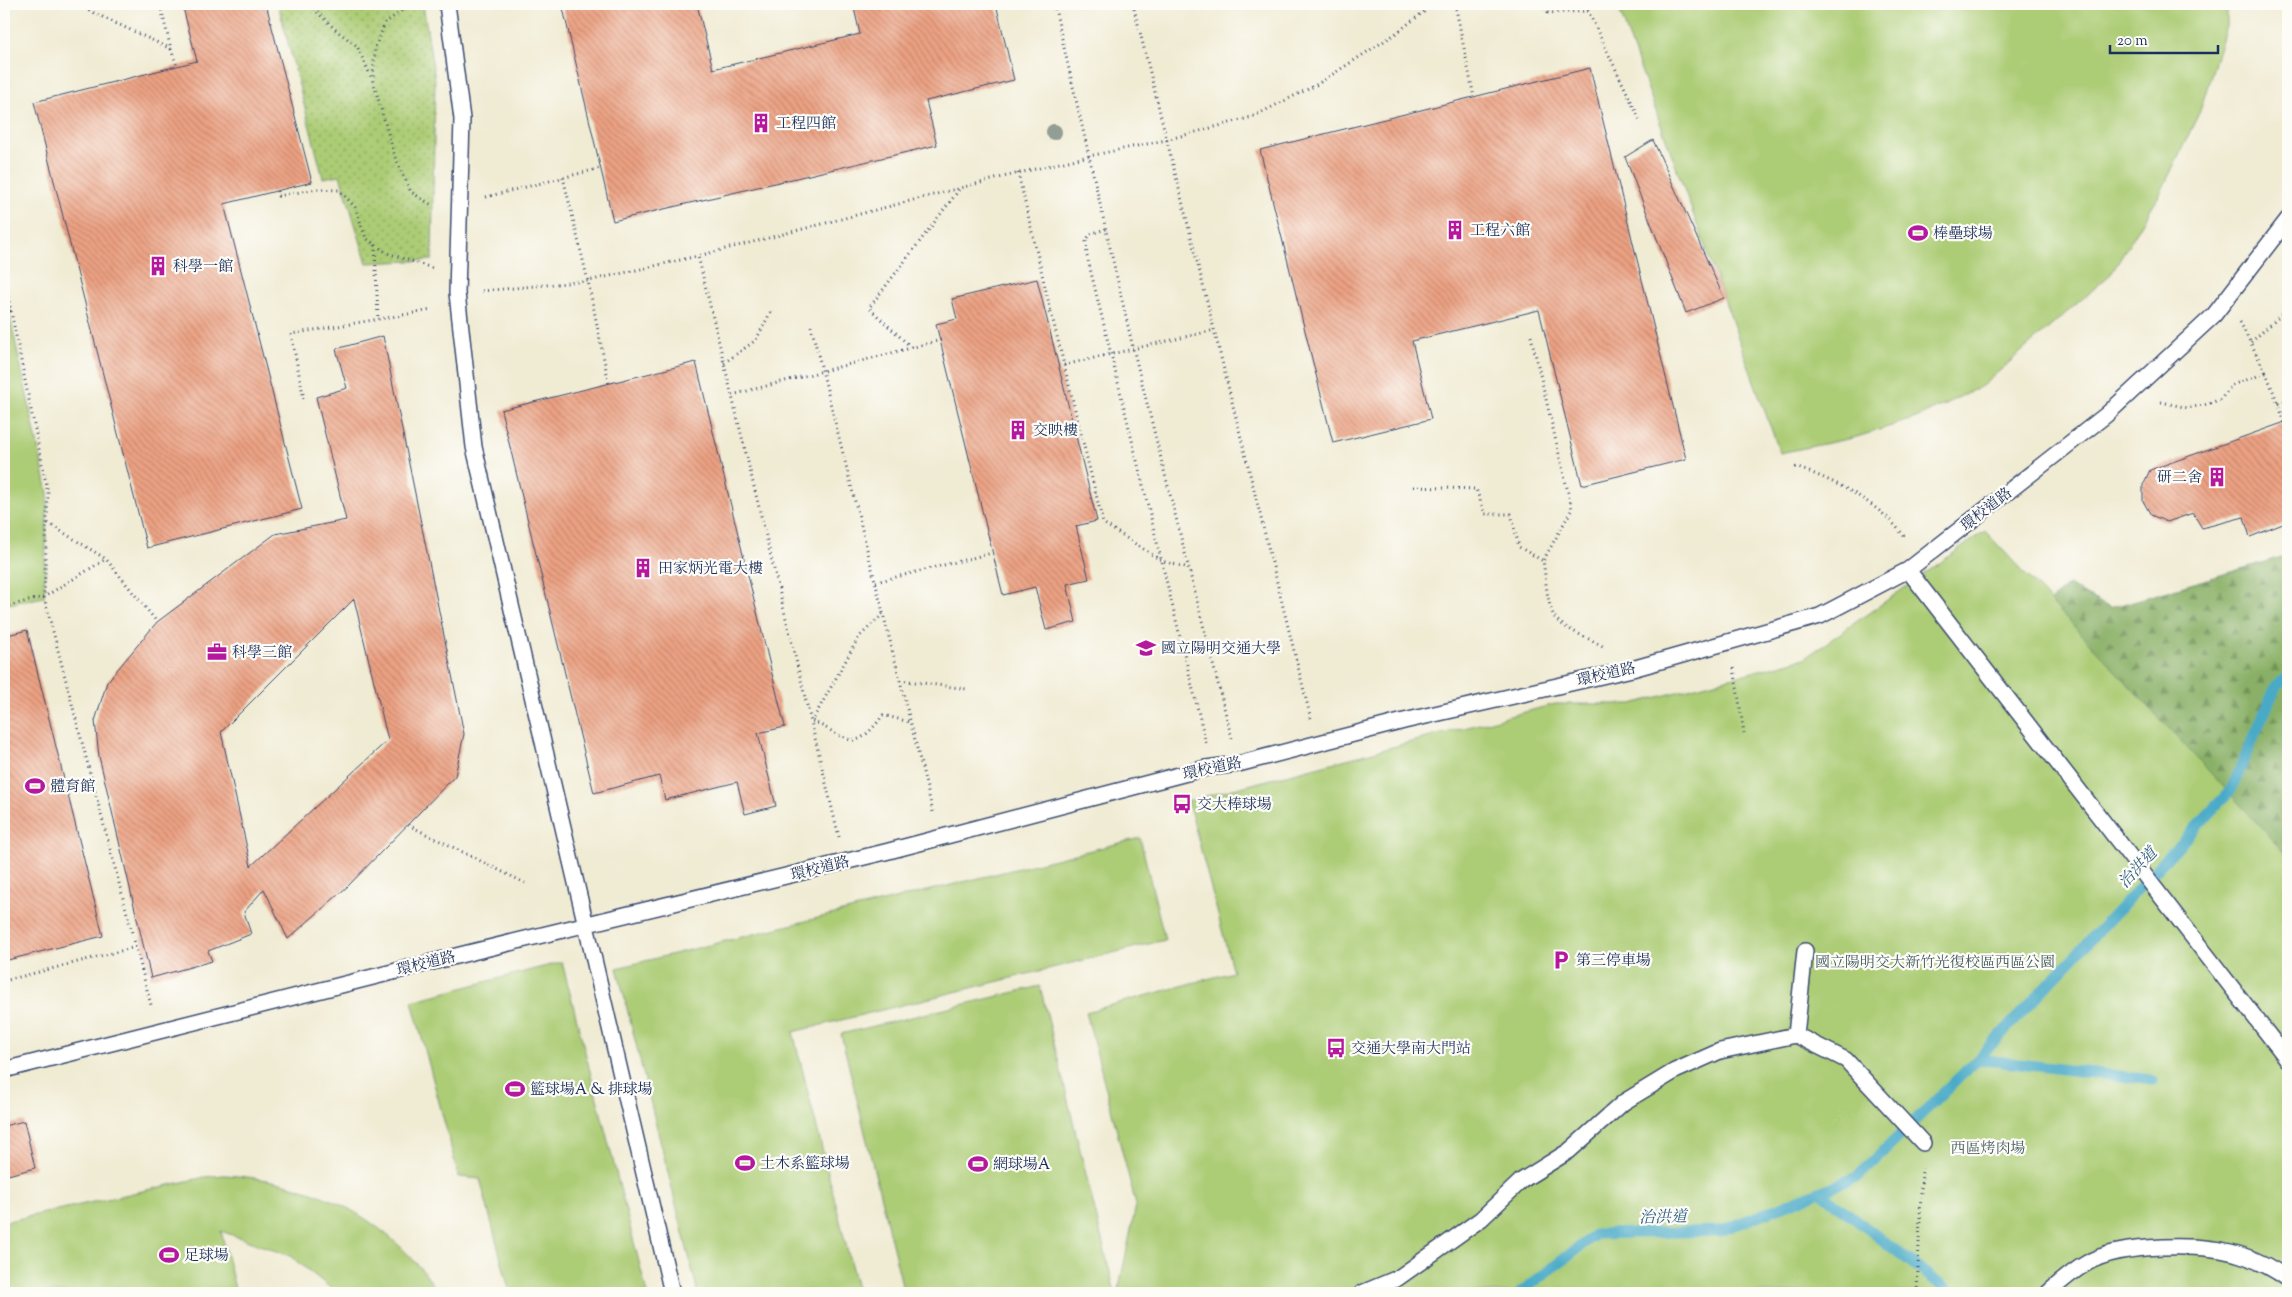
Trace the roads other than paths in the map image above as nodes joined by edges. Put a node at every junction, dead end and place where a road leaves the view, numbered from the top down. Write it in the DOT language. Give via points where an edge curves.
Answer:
graph roads {
  1 [pos="447,4"];
  2 [pos="2288,221"];
  3 [pos="1914,565"];
  4 [pos="586,925"];
  5 [pos="1805,951"];
  6 [pos="1796,1035"];
  7 [pos="2288,1060"];
  8 [pos="4,1070"];
  9 [pos="1923,1143"];
  10 [pos="2288,1279"];
  11 [pos="672,1293"];
  12 [pos="1362,1293"];
  13 [pos="2048,1293"];
  1 -- 4 [label="lane" via="462,119 457,293 474,446"];
  2 -- 3 [label="lane, 環校道路" via="2214,315 2106,415"];
  3 -- 4 [label="lane, 環校道路" via="1820,616 1730,642"];
  3 -- 7 [label="lane" via="2086,799"];
  4 -- 8 [label="lane, 環校道路"];
  4 -- 11 [label="lane"];
  5 -- 6 [label="lane"];
  6 -- 9 [label="lane" via="1846,1060"];
  6 -- 12 [label="lane" via="1720,1051 1675,1071 1624,1102 1568,1151 1521,1181 1481,1219 1398,1278"];
  10 -- 13 [label="lane" via="2240,1255 2191,1248 2150,1247 2088,1262"];
}
